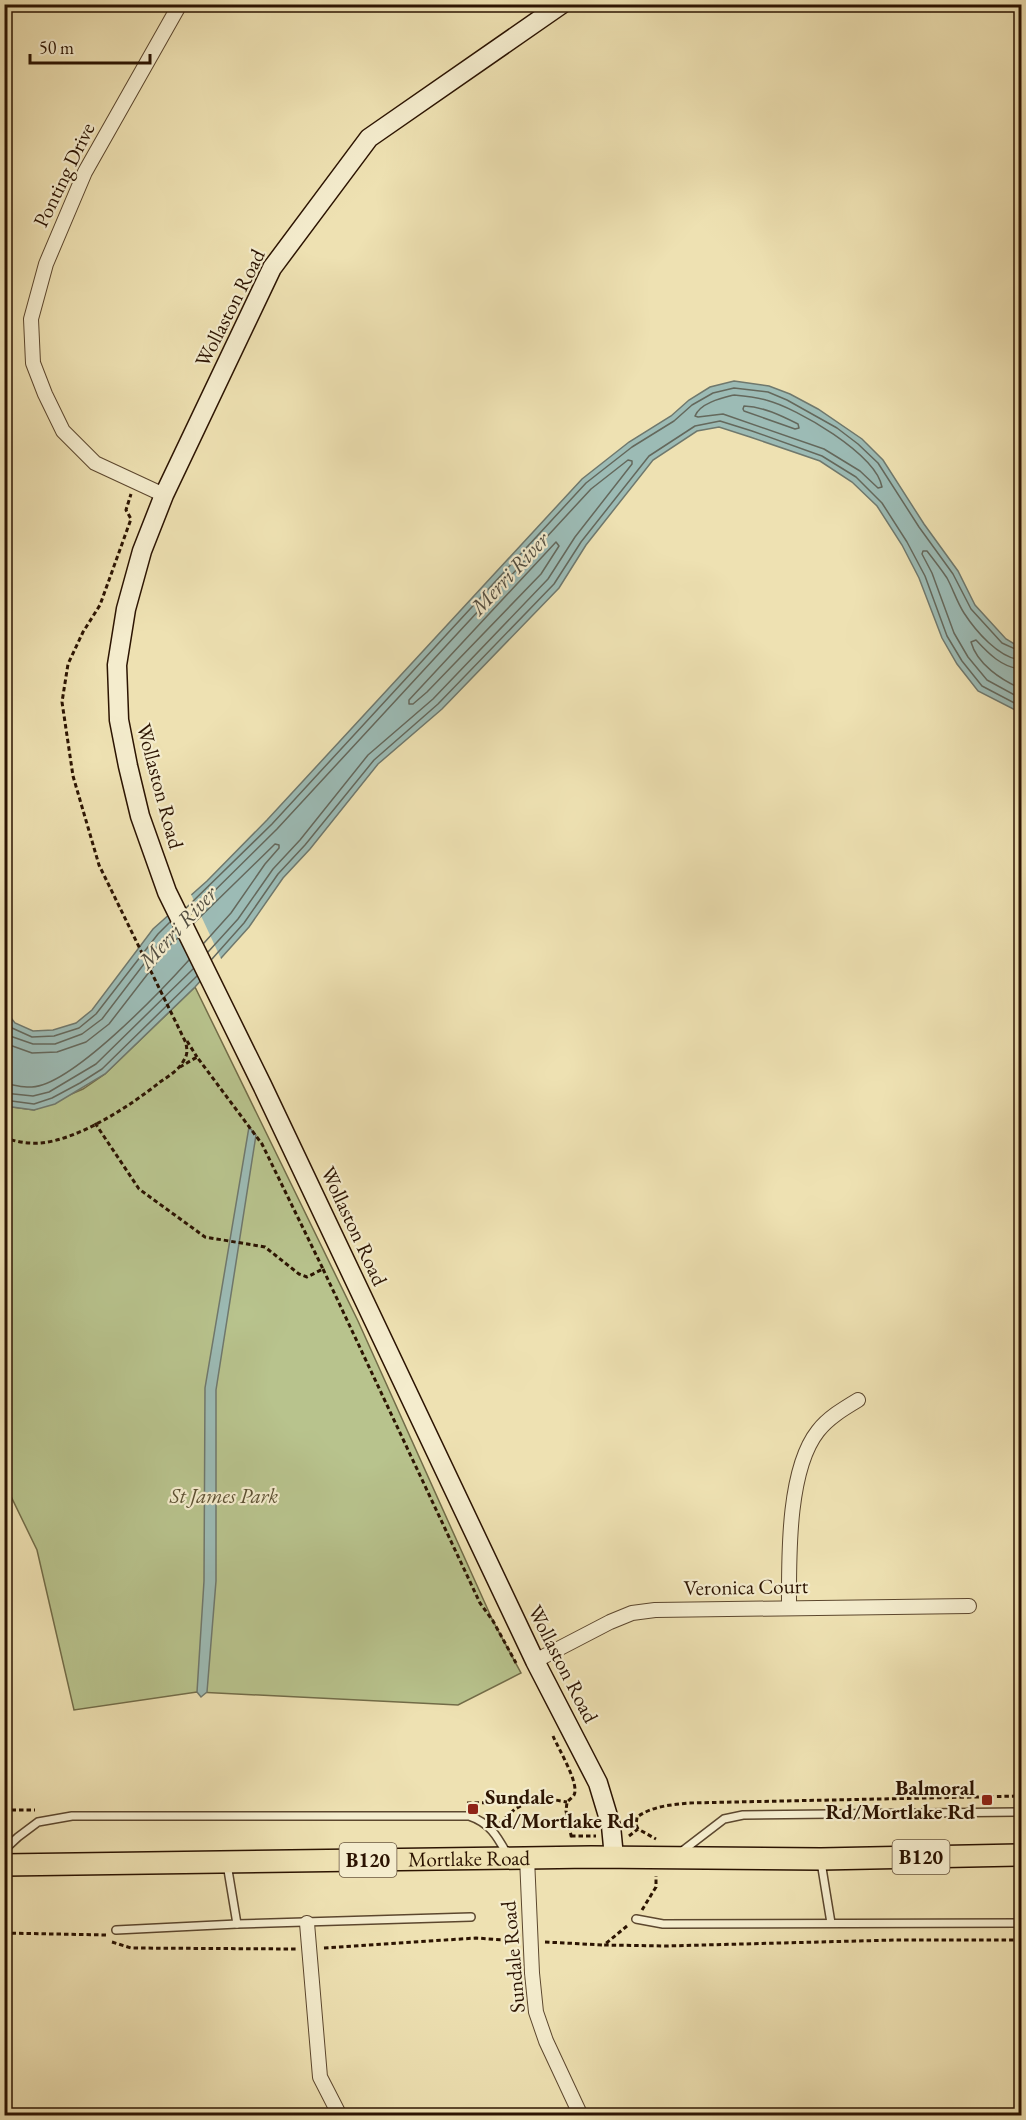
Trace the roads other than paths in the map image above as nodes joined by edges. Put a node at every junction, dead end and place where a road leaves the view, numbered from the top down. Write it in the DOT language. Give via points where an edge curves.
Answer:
graph roads {
  1 [pos="180,4"];
  2 [pos="562,4"];
  3 [pos="164,495"];
  4 [pos="858,1400"];
  5 [pos="969,1606"];
  6 [pos="789,1608"];
  7 [pos="535,1661"];
  8 [pos="1022,1812"];
  9 [pos="4,1850"];
  10 [pos="1022,1856"];
  11 [pos="614,1857"];
  12 [pos="518,1858"];
  13 [pos="675,1858"];
  14 [pos="821,1859"];
  15 [pos="227,1862"];
  16 [pos="4,1865"];
  17 [pos="471,1917"];
  18 [pos="636,1919"];
  19 [pos="307,1923"];
  20 [pos="831,1923"];
  21 [pos="1022,1923"];
  22 [pos="237,1924"];
  23 [pos="116,1930"];
  24 [pos="340,2115"];
  25 [pos="581,2115"];
  1 -- 3 [label="street, Ponting Drive" via="85,172 46,264 31,319 33,363 63,430 95,463"];
  2 -- 3 [label="street, Wollaston Road" via="369,138 272,268"];
  3 -- 7 [label="street, Wollaston Road" via="142,551 126,609 117,665 119,720 140,816 167,892"];
  4 -- 6 [label="street" via="833,1416 804,1452 792,1507"];
  5 -- 6 [label="street, Veronica Court"];
  6 -- 7 [label="street, Veronica Court" via="632,1613"];
  7 -- 11 [label="street, Wollaston Road" via="604,1800"];
  8 -- 13 [label="lane" via="732,1816 714,1825"];
  9 -- 12 [label="lane" via="39,1822 72,1816 469,1816 492,1829"];
  10 -- 14 [label="main road, Mortlake Road / B120"];
  11 -- 12 [label="main road, Mortlake Road / B120"];
  11 -- 13 [label="main road, Mortlake Road / B120"];
  12 -- 15 [label="main road, Mortlake Road / B120"];
  12 -- 25 [label="street, Sundale Road" via="536,2012"];
  13 -- 14 [label="main road, Mortlake Road / B120"];
  14 -- 20 [label="lane"];
  15 -- 16 [label="main road, Mortlake Road / B120"];
  15 -- 22 [label="lane"];
  17 -- 19 [label="lane"];
  18 -- 20 [label="lane" via="663,1924"];
  19 -- 22 [label="lane"];
  19 -- 24 [label="street" via="320,2077"];
  20 -- 21 [label="lane"];
  22 -- 23 [label="lane"];
}
